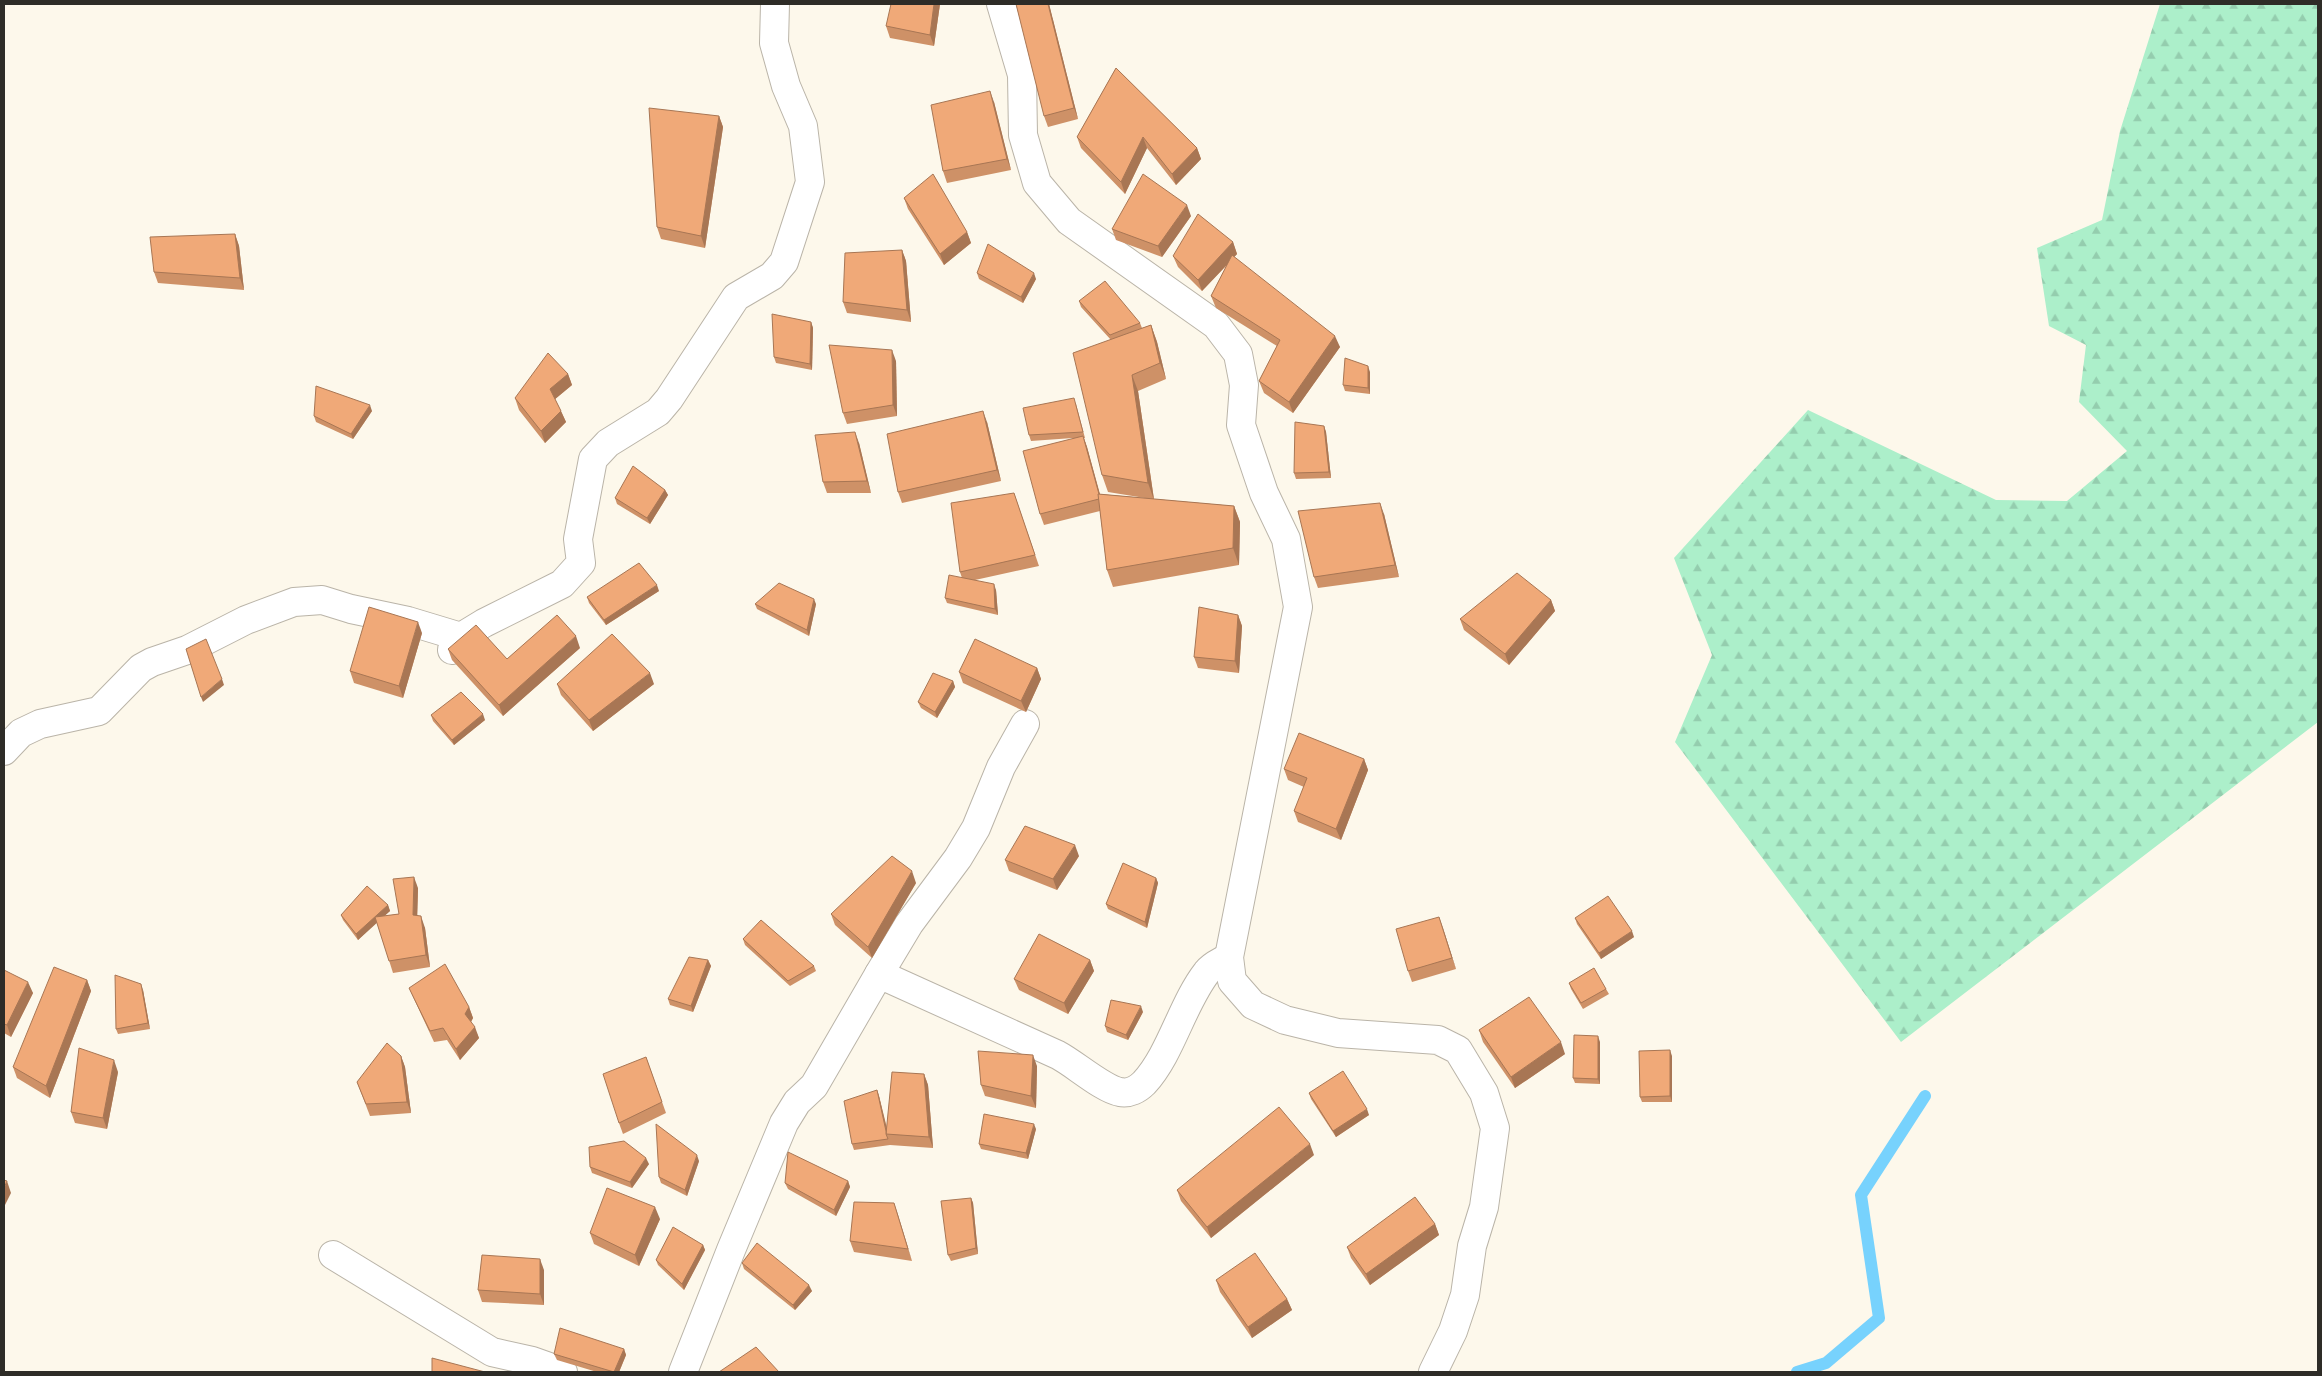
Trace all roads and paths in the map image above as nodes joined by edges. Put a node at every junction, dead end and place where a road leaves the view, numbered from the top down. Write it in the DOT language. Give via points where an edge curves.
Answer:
graph roads {
  1 [pos="775,4"];
  2 [pos="1001,4"];
  3 [pos="1025,724"];
  4 [pos="4,751"];
  5 [pos="1228,957"];
  6 [pos="879,974"];
  7 [pos="333,1255"];
  8 [pos="563,1372"];
  9 [pos="683,1372"];
  10 [pos="1433,1372"];
  1 -- 4 [label="street" via="774,43 786,86 803,126 810,182 784,262 772,276 736,297 658,412 608,443 593,459 578,539 581,563 562,584 456,644 408,620 322,600 294,602 246,620 187,650 152,662 141,668 99,711 40,724 21,733"];
  2 -- 5 [label="street" via="1022,75 1022,135 1037,183 1068,221 1216,326 1238,354 1244,386 1241,425 1264,493 1286,539 1298,607"];
  3 -- 6 [label="street" via="1000,767 976,828 909,924"];
  5 -- 6 [label="street" via="1206,974 1153,1071 1137,1089 1128,1092 1108,1088 1058,1055"];
  5 -- 10 [label="street" via="1232,981 1253,1005 1285,1020 1338,1033 1438,1040 1458,1050 1484,1093 1495,1128 1484,1207 1472,1246 1465,1295"];
  6 -- 9 [label="street" via="814,1086 797,1102 784,1123"];
  7 -- 8 [label="street" via="492,1352"];
}
